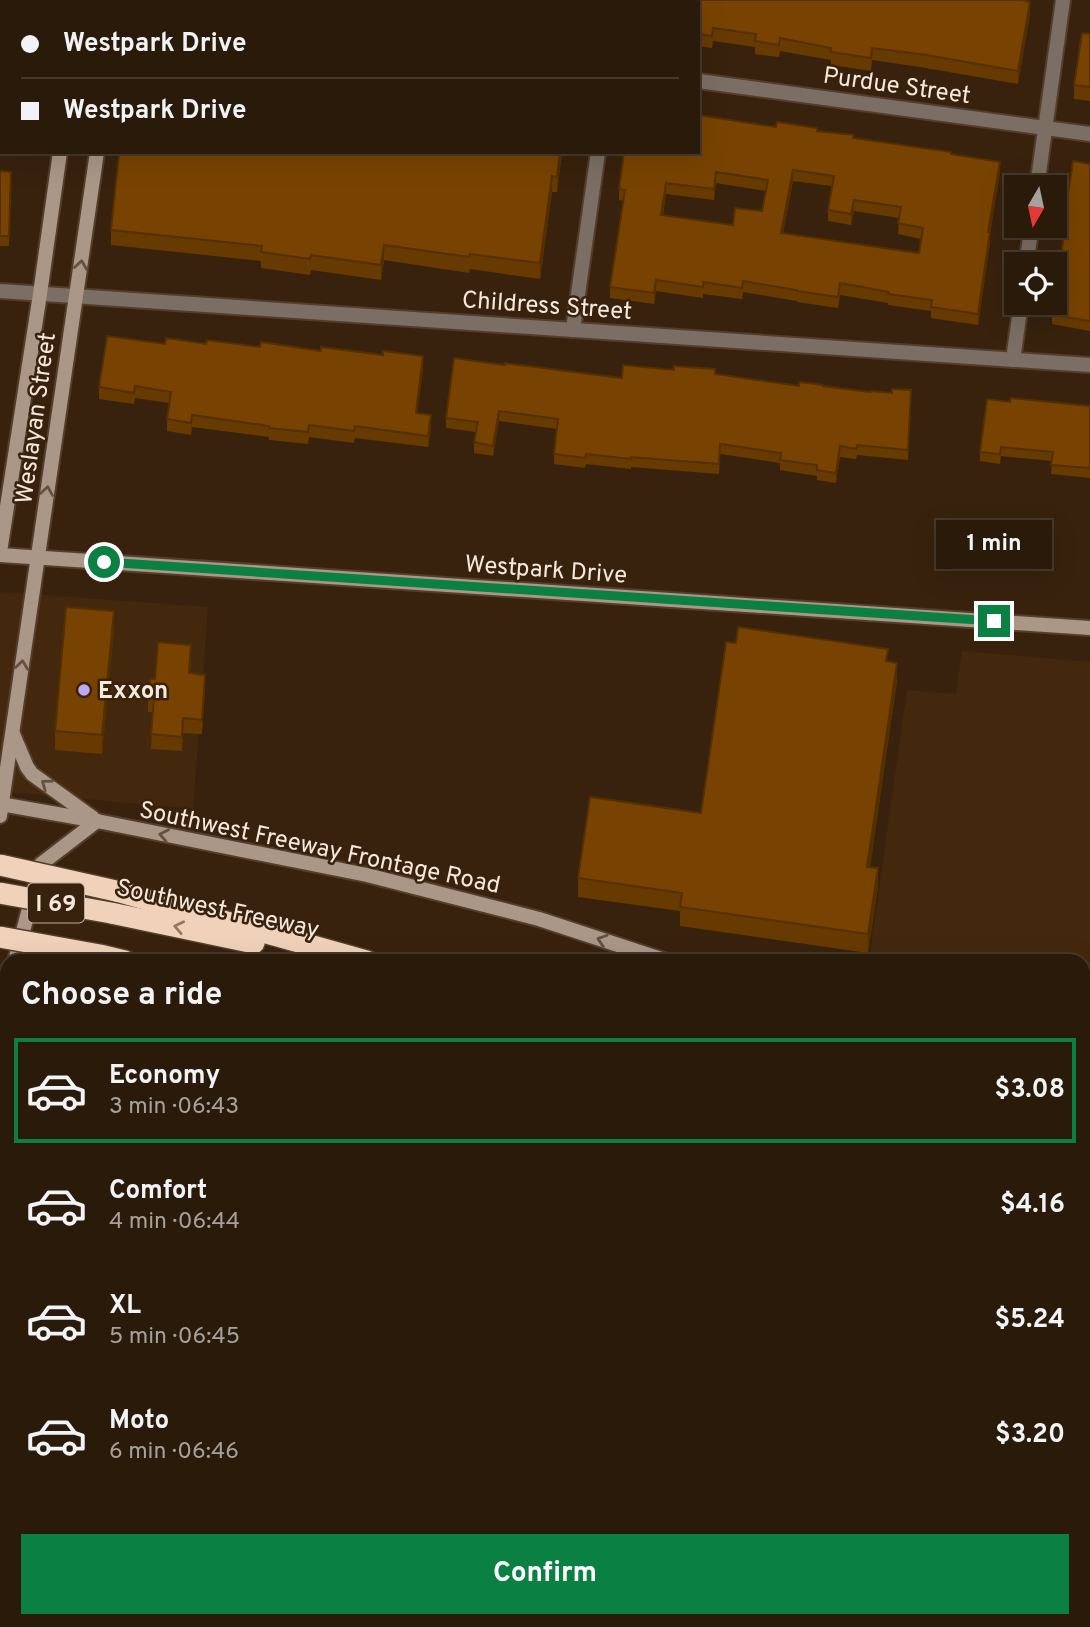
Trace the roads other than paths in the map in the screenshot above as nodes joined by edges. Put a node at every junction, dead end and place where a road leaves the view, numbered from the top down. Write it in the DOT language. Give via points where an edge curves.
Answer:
graph roads {
  1 [pos="1063,0"];
  2 [pos="700,81"];
  3 [pos="1045,128"];
  4 [pos="1090,134"];
  5 [pos="60,154"];
  6 [pos="97,154"];
  7 [pos="598,154"];
  8 [pos="1039,175"];
  9 [pos="0,291"];
  10 [pos="40,293"];
  11 [pos="76,295"];
  12 [pos="1019,315"];
  13 [pos="573,330"];
  14 [pos="1013,360"];
  15 [pos="1090,365"];
  16 [pos="0,553"];
  17 [pos="37,558"];
  18 [pos="1090,628"];
  19 [pos="12,733"];
  20 [pos="1,808"];
  21 [pos="97,821"];
  22 [pos="0,865"];
  23 [pos="0,893"];
  24 [pos="0,937"];
  25 [pos="17,954"];
  26 [pos="94,954"];
  27 [pos="308,954"];
  28 [pos="342,954"];
  29 [pos="646,954"];
  1 -- 3 [label="street"];
  2 -- 3 [label="street, Purdue Street"];
  3 -- 4 [label="street, Purdue Street"];
  3 -- 8 [label="street"];
  5 -- 10 [label="main road, Weslayan Street"];
  11 -- 6 [label="main road, Weslayan Street, one-way"];
  7 -- 13 [label="street"];
  9 -- 10 [label="street, Childress Street"];
  10 -- 11 [label="street, Childress Street"];
  10 -- 16 [label="main road, Weslayan Street"];
  11 -- 13 [label="street, Childress Street"];
  17 -- 11 [label="main road, Weslayan Street, one-way"];
  12 -- 14 [label="street"];
  13 -- 14 [label="street, Childress Street"];
  14 -- 15 [label="street, Childress Street"];
  16 -- 17 [label="main road, Westpark Drive"];
  17 -- 18 [label="main road, Westpark Drive"];
  19 -- 17 [label="main road, Weslayan Street, one-way"];
  19 -- 20 [label="main road, Weslayan Street"];
  21 -- 19 [label="main road, one-way" via="32,774"];
  20 -- 21 [label="main road, Southwest Freeway Frontage Road"];
  21 -- 25 [label="main road" via="41,864"];
  29 -- 21 [label="main road, Southwest Freeway Frontage Road, one-way" via="539,919 367,875"];
  22 -- 28 [label="highway, bridge" via="116,891"];
  27 -- 23 [label="highway, Southwest Freeway / I 69, one-way, bridge"];
  24 -- 26 [label="highway, bridge"];
}
